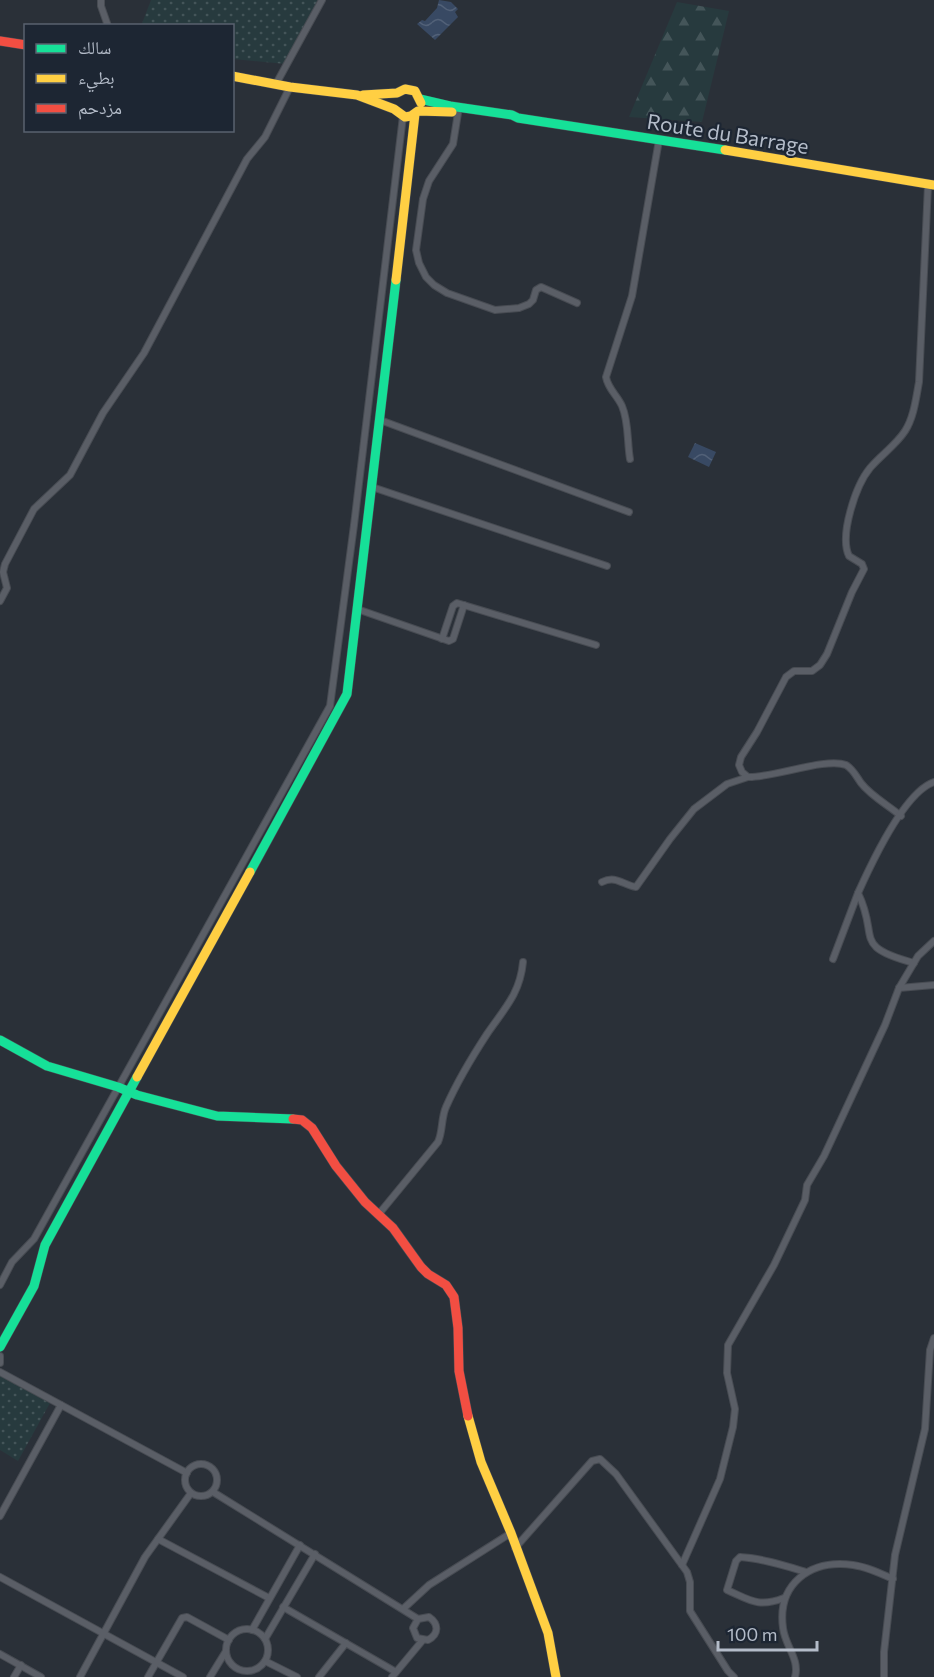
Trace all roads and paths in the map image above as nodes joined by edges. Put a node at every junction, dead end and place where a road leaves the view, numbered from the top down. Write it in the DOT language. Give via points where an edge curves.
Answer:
graph roads {
  1 [pos="101,0"];
  2 [pos="322,0"];
  3 [pos="107,24"];
  4 [pos="0,41"];
  5 [pos="24,45"];
  6 [pos="234,76"];
  7 [pos="276,84"];
  8 [pos="290,87"];
  9 [pos="397,93"];
  10 [pos="357,95"];
  11 [pos="420,99"];
  12 [pos="394,108"];
  13 [pos="417,112"];
  14 [pos="458,113"];
  15 [pos="403,116"];
  16 [pos="517,118"];
  17 [pos="659,140"];
  18 [pos="931,185"];
  19 [pos="578,303"];
  20 [pos="380,420"];
  21 [pos="630,459"];
  22 [pos="372,487"];
  23 [pos="629,512"];
  24 [pos="607,566"];
  25 [pos="0,601"];
  26 [pos="357,609"];
  27 [pos="596,645"];
  28 [pos="748,777"];
  29 [pos="934,782"];
  30 [pos="901,816"];
  31 [pos="602,882"];
  32 [pos="858,893"];
  33 [pos="934,941"];
  34 [pos="833,959"];
  35 [pos="523,962"];
  36 [pos="914,963"];
  37 [pos="934,985"];
  38 [pos="899,988"];
  39 [pos="0,1040"];
  40 [pos="118,1087"];
  41 [pos="128,1091"];
  42 [pos="378,1215"];
  43 [pos="0,1285"];
  44 [pos="934,1338"];
  45 [pos="0,1347"];
  46 [pos="0,1356"];
  47 [pos="0,1363"];
  48 [pos="0,1372"];
  49 [pos="61,1405"];
  50 [pos="187,1473"];
  51 [pos="213,1492"];
  52 [pos="191,1493"];
  53 [pos="3,1505"];
  54 [pos="0,1516"];
  55 [pos="511,1533"];
  56 [pos="158,1539"];
  57 [pos="300,1545"];
  58 [pos="515,1548"];
  59 [pos="315,1554"];
  60 [pos="682,1565"];
  61 [pos="806,1572"];
  62 [pos="0,1577"];
  63 [pos="892,1579"];
  64 [pos="269,1598"];
  65 [pos="784,1598"];
  66 [pos="283,1607"];
  67 [pos="403,1609"];
  68 [pos="418,1619"];
  69 [pos="252,1630"];
  70 [pos="103,1633"];
  71 [pos="265,1639"];
  72 [pos="229,1640"];
  73 [pos="422,1641"];
  74 [pos="346,1643"];
  75 [pos="226,1650"];
  76 [pos="0,1654"];
  77 [pos="265,1661"];
  78 [pos="156,1662"];
  79 [pos="21,1665"];
  80 [pos="258,1668"];
  81 [pos="394,1674"];
  82 [pos="14,1677"];
  83 [pos="41,1677"];
  84 [pos="80,1677"];
  85 [pos="148,1677"];
  86 [pos="183,1677"];
  87 [pos="210,1677"];
  88 [pos="252,1677"];
  89 [pos="297,1677"];
  90 [pos="319,1677"];
  91 [pos="556,1677"];
  92 [pos="734,1677"];
  93 [pos="795,1677"];
  94 [pos="884,1677"];
  1 -- 3 [label="street"];
  2 -- 7 [label="street"];
  4 -- 5 [label="street"];
  6 -- 7 [label="street, Route du Barrage"];
  7 -- 8 [label="street, Route du Barrage"];
  8 -- 10 [label="street, Route du Barrage"];
  8 -- 25 [label="street" via="144,352 103,413 70,475 34,508 23,527 4,564 7,588"];
  9 -- 10 [label="street, Route du Barrage"];
  9 -- 11 [label="street, Route du Barrage" via="410,89"];
  9 -- 12 [label="street"];
  10 -- 12 [label="street, Route du Barrage"];
  11 -- 13 [label="street"];
  11 -- 16 [label="street, Route du Barrage"];
  12 -- 15 [label="street, Route du Barrage"];
  13 -- 14 [label="street, Route du Barrage"];
  13 -- 15 [label="street, Route du Barrage"];
  13 -- 20 [label="street"];
  14 -- 16 [label="street, Route du Barrage"];
  14 -- 19 [label="street" via="453,144 429,182 423,200 416,250 426,277 447,293 495,310 519,309 529,304 541,287"];
  15 -- 40 [label="street" via="330,706"];
  16 -- 17 [label="street, Route du Barrage"];
  17 -- 18 [label="street, Route du Barrage"];
  17 -- 21 [label="street" via="632,296 606,377 622,406"];
  18 -- 28 [label="street" via="925,212 921,368 913,413 906,430 871,467 855,495 846,545 849,555 864,570 827,654 814,670 794,671 786,677 741,757 739,765"];
  20 -- 22 [label="street"];
  20 -- 23 [label="street"];
  22 -- 24 [label="street"];
  22 -- 26 [label="street"];
  26 -- 27 [label="street" via="449,641 464,605"];
  26 -- 41 [label="street" via="344,702"];
  28 -- 30 [label="street" via="843,764"];
  28 -- 31 [label="street" via="727,784 694,809 636,887 615,879"];
  29 -- 30 [label="street" via="920,790"];
  30 -- 32 [label="street" via="878,850"];
  32 -- 34 [label="street"];
  32 -- 36 [label="street" via="875,948"];
  33 -- 36 [label="street"];
  35 -- 42 [label="street" via="522,979 513,997 470,1061 445,1109 438,1142"];
  36 -- 38 [label="street"];
  37 -- 38 [label="street"];
  38 -- 60 [label="street" via="824,1156 807,1185 805,1200 727,1349 727,1380 735,1408 733,1427 720,1479"];
  39 -- 40 [label="street" via="47,1066"];
  40 -- 41 [label="street"];
  40 -- 43 [label="street" via="31,1243 12,1262"];
  41 -- 42 [label="street" via="217,1116 302,1120"];
  41 -- 45 [label="street" via="45,1245 34,1286"];
  42 -- 55 [label="street" via="393,1228 421,1267 454,1296 459,1371 470,1423 481,1462"];
  44 -- 63 [label="street" via="925,1429"];
  46 -- 47 [label="street"];
  48 -- 49 [label="street"];
  49 -- 50 [label="street"];
  49 -- 53 [label="street"];
  50 -- 51 [label="street" via="199,1464 214,1470 218,1477"];
  50 -- 52 [label="street" via="185,1484"];
  51 -- 52 [label="street" via="198,1497"];
  51 -- 57 [label="street"];
  52 -- 56 [label="street"];
  53 -- 54 [label="street"];
  55 -- 58 [label="street"];
  55 -- 67 [label="street" via="429,1585"];
  56 -- 64 [label="street"];
  56 -- 70 [label="street"];
  57 -- 59 [label="street"];
  57 -- 64 [label="street"];
  58 -- 60 [label="street" via="592,1461 600,1459 616,1474"];
  58 -- 91 [label="street" via="548,1633"];
  59 -- 66 [label="street"];
  59 -- 67 [label="street"];
  60 -- 92 [label="street" via="690,1582 690,1611"];
  61 -- 63 [label="street" via="829,1565 853,1565"];
  61 -- 65 [label="street"];
  61 -- 65 [label="street" via="747,1557 736,1561 727,1590 754,1603"];
  62 -- 70 [label="street"];
  63 -- 94 [label="street"];
  64 -- 69 [label="street"];
  65 -- 93 [label="street" via="782,1627 795,1659"];
  66 -- 71 [label="street"];
  66 -- 74 [label="street"];
  67 -- 68 [label="street"];
  68 -- 73 [label="street" via="414,1634"];
  68 -- 73 [label="street" via="429,1617 437,1626 434,1637"];
  69 -- 71 [label="street"];
  69 -- 72 [label="street" via="238,1631"];
  70 -- 78 [label="street"];
  70 -- 84 [label="street"];
  71 -- 77 [label="street"];
  72 -- 75 [label="street"];
  72 -- 78 [label="street" via="184,1617"];
  73 -- 81 [label="street"];
  74 -- 81 [label="street"];
  74 -- 90 [label="street"];
  75 -- 80 [label="street" via="231,1664 237,1668"];
  75 -- 87 [label="street"];
  76 -- 79 [label="street"];
  77 -- 80 [label="street"];
  77 -- 89 [label="street"];
  78 -- 85 [label="street"];
  78 -- 86 [label="street"];
  79 -- 82 [label="street"];
  79 -- 83 [label="street"];
  80 -- 88 [label="street"];
}
